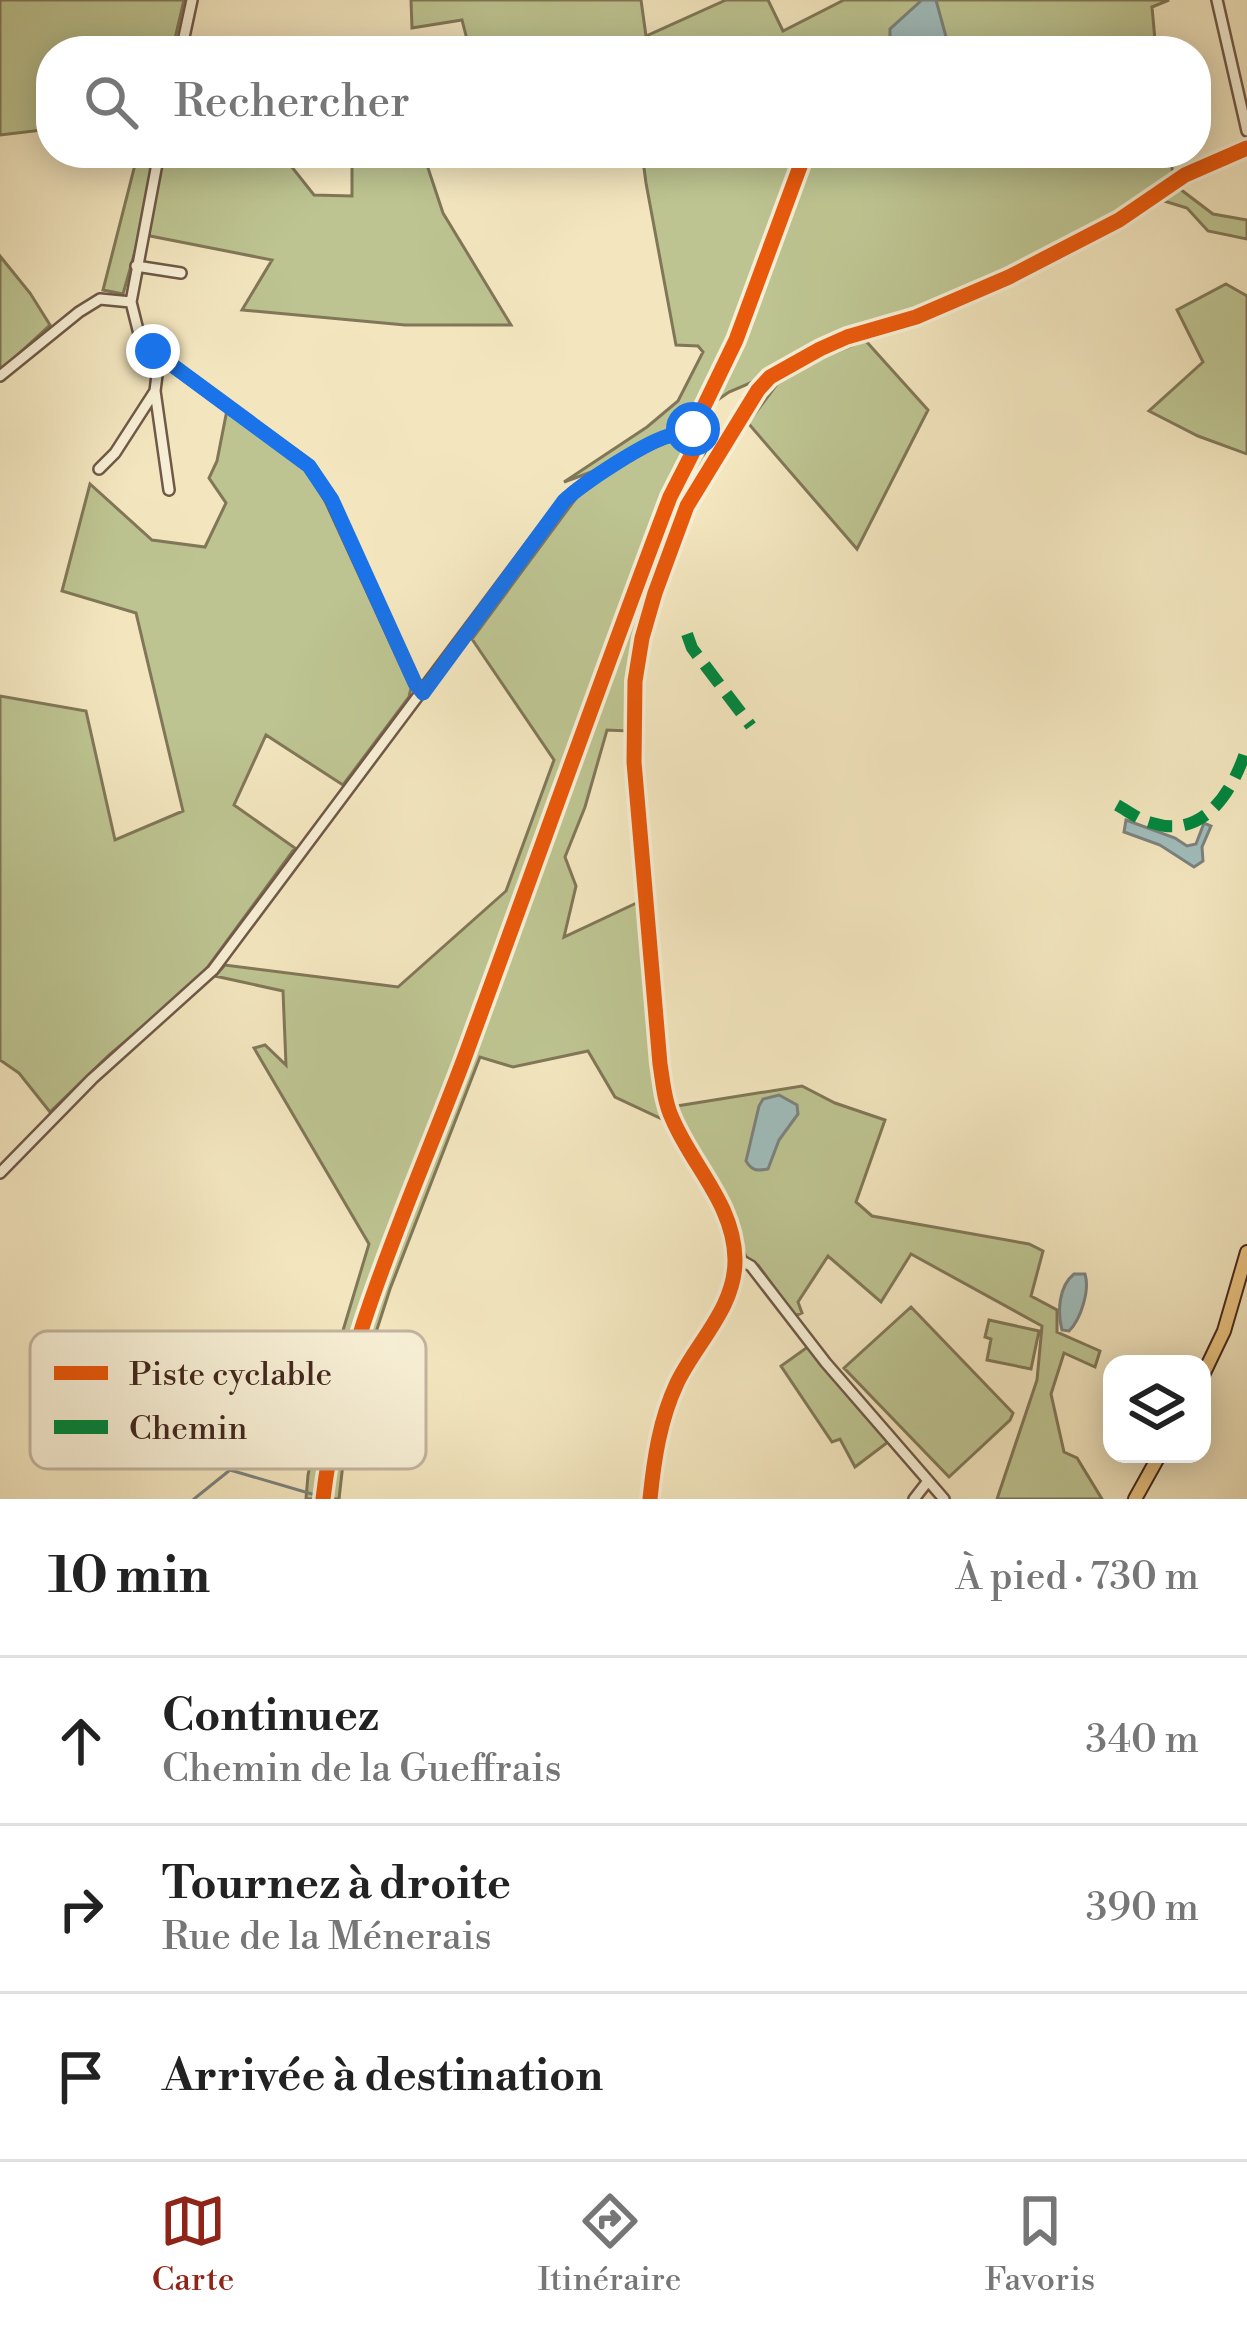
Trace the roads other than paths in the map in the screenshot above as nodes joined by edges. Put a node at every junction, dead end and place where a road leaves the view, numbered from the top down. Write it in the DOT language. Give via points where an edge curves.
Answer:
graph roads {
  1 [pos="192,0"];
  2 [pos="1217,0"];
  3 [pos="184,36"];
  4 [pos="1247,131"];
  5 [pos="1247,148"];
  6 [pos="1211,164"];
  7 [pos="155,168"];
  8 [pos="1201,168"];
  9 [pos="136,266"];
  10 [pos="181,273"];
  11 [pos="131,302"];
  12 [pos="153,351"];
  13 [pos="176,368"];
  14 [pos="157,375"];
  15 [pos="0,376"];
  16 [pos="155,391"];
  17 [pos="722,450"];
  18 [pos="99,469"];
  19 [pos="170,490"];
  20 [pos="423,693"];
  21 [pos="0,1173"];
  22 [pos="1247,1252"];
  23 [pos="735,1257"];
  24 [pos="1211,1358"];
  25 [pos="1155,1463"];
  26 [pos="928,1481"];
  27 [pos="650,1499"];
  28 [pos="914,1499"];
  29 [pos="944,1499"];
  30 [pos="1136,1499"];
  1 -- 3 [label="street"];
  2 -- 4 [label="street"];
  5 -- 6 [label="street"];
  7 -- 9 [label="street"];
  8 -- 17 [label="street" via="1010,277 786,367 758,390"];
  9 -- 10 [label="street"];
  9 -- 11 [label="street"];
  11 -- 12 [label="street"];
  11 -- 15 [label="street" via="100,299"];
  12 -- 13 [label="street"];
  12 -- 14 [label="street"];
  13 -- 14 [label="street"];
  13 -- 20 [label="street" via="309,466"];
  14 -- 16 [label="street"];
  16 -- 18 [label="street"];
  16 -- 19 [label="street"];
  17 -- 20 [label="street" via="668,436 575,491"];
  17 -- 23 [label="street" via="687,506 655,592 633,725 666,1100 723,1206"];
  20 -- 21 [label="street" via="214,970"];
  22 -- 24 [label="main road"];
  23 -- 26 [label="street" via="751,1266"];
  23 -- 27 [label="street" via="726,1300 676,1384"];
  25 -- 30 [label="main road"];
  26 -- 28 [label="street"];
  26 -- 29 [label="street"];
}
